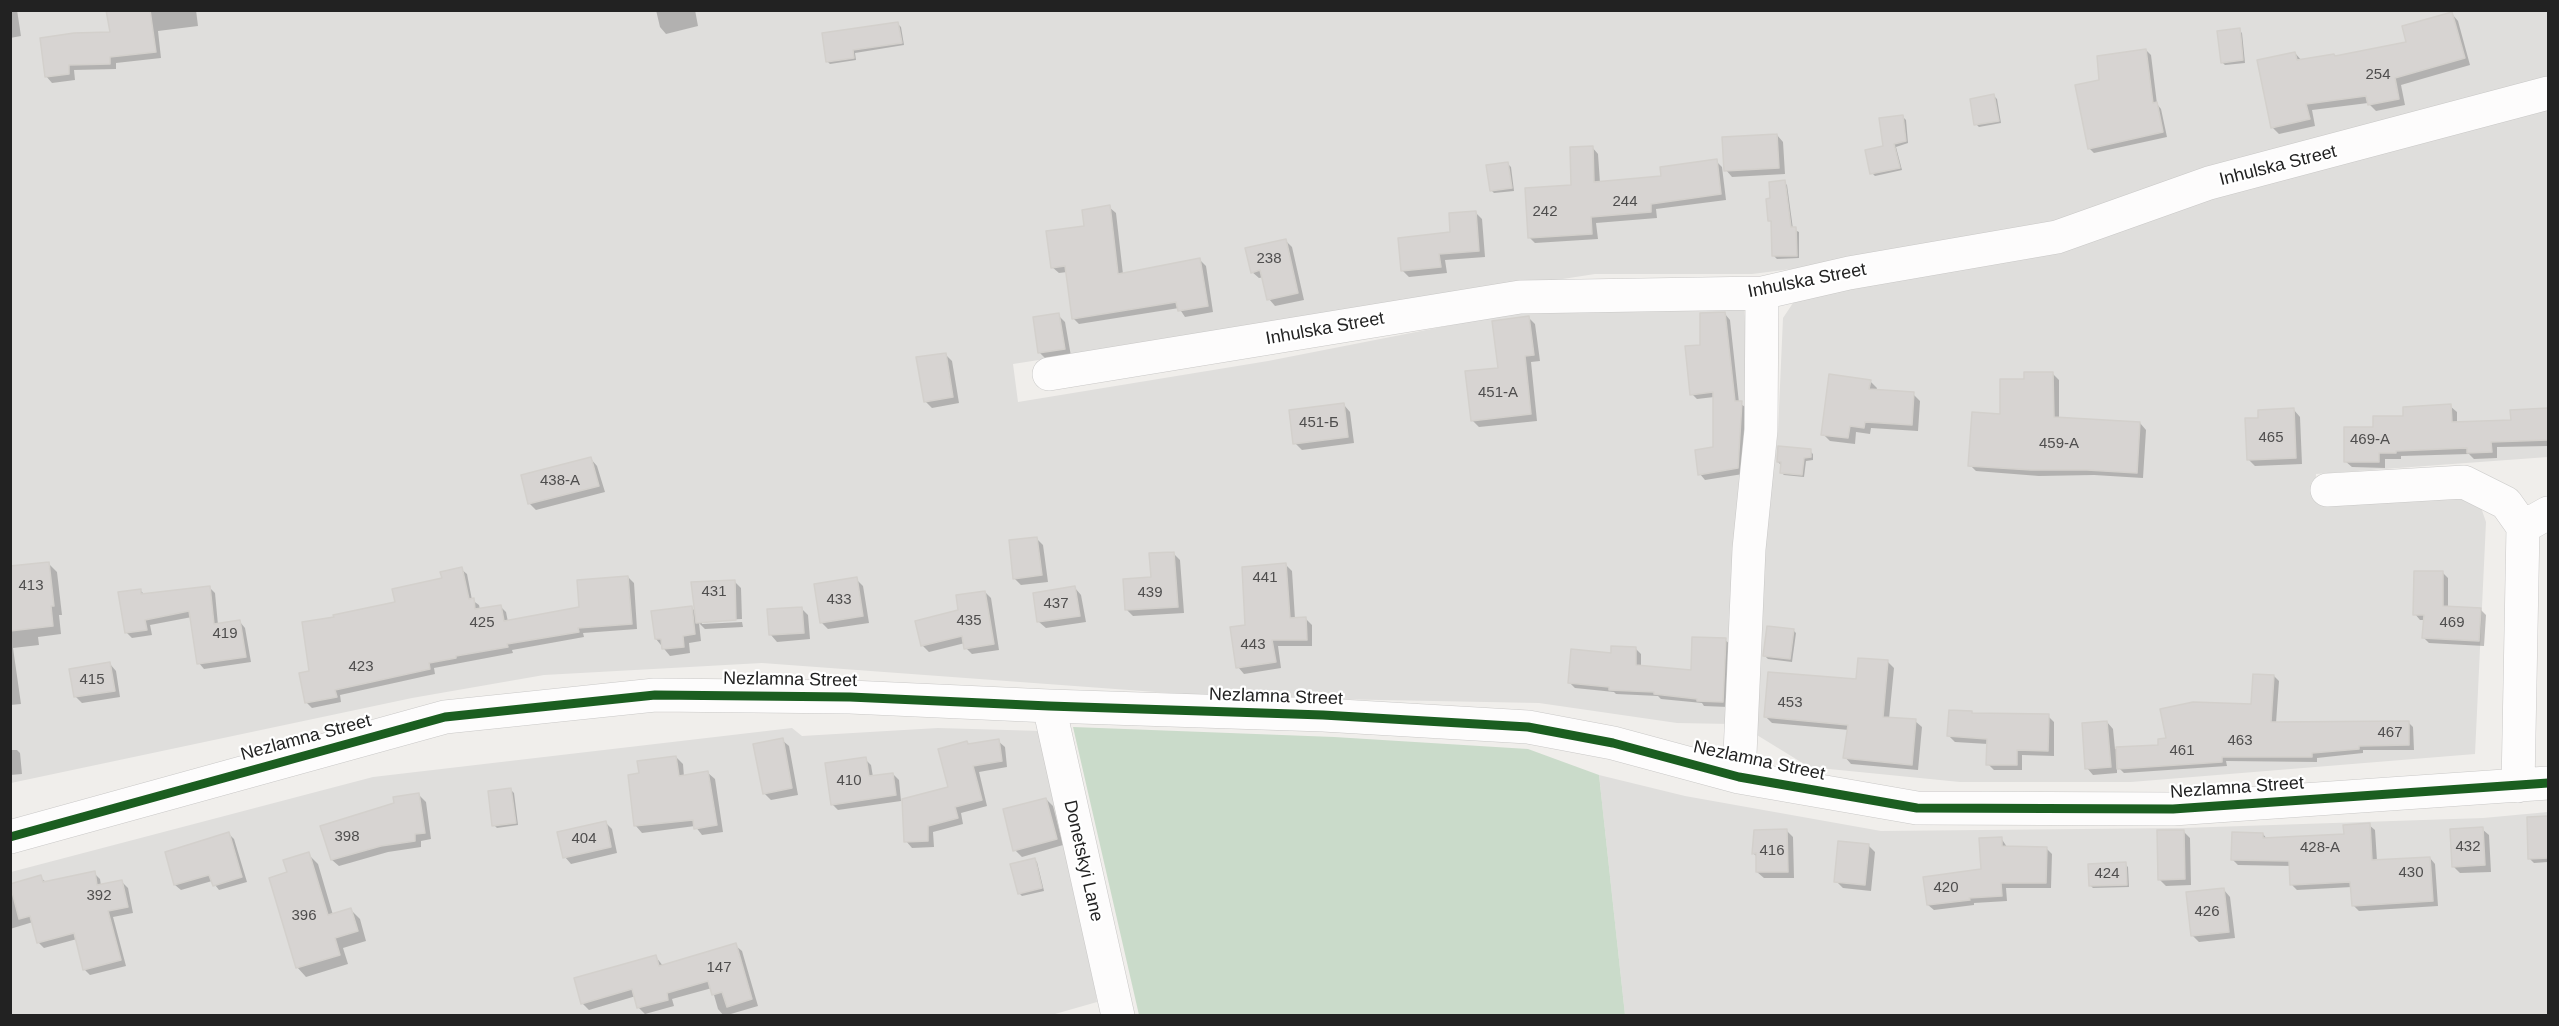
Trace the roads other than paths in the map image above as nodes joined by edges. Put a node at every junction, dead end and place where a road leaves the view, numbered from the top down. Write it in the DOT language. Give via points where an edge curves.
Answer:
graph roads {
  1 [pos="2548,93"];
  2 [pos="1762,293"];
  3 [pos="1048,374"];
  4 [pos="2327,490"];
  5 [pos="2536,520"];
  6 [pos="1049,706"];
  7 [pos="1739,777"];
  8 [pos="2533,785"];
  9 [pos="10,837"];
  10 [pos="1118,1016"];
  1 -- 2 [label="street, Inhulska Street" via="2209,183 2057,237 1849,273"];
  2 -- 3 [label="street, Inhulska Street" via="1520,297"];
  2 -- 7 [label="street, Nezlamna Street" via="1761,430 1749,549"];
  4 -- 5 [label="street" via="2464,482"];
  5 -- 8 [label="street"];
  6 -- 7 [label="street, Nezlamna Street" via="1323,715 1528,727 1612,743"];
  6 -- 9 [label="street, Nezlamna Street" via="850,697 656,695 446,717"];
  6 -- 10 [label="street, Donetskyi Lane"];
  7 -- 8 [label="street, Nezlamna Street" via="1917,808 2173,809"];
}
